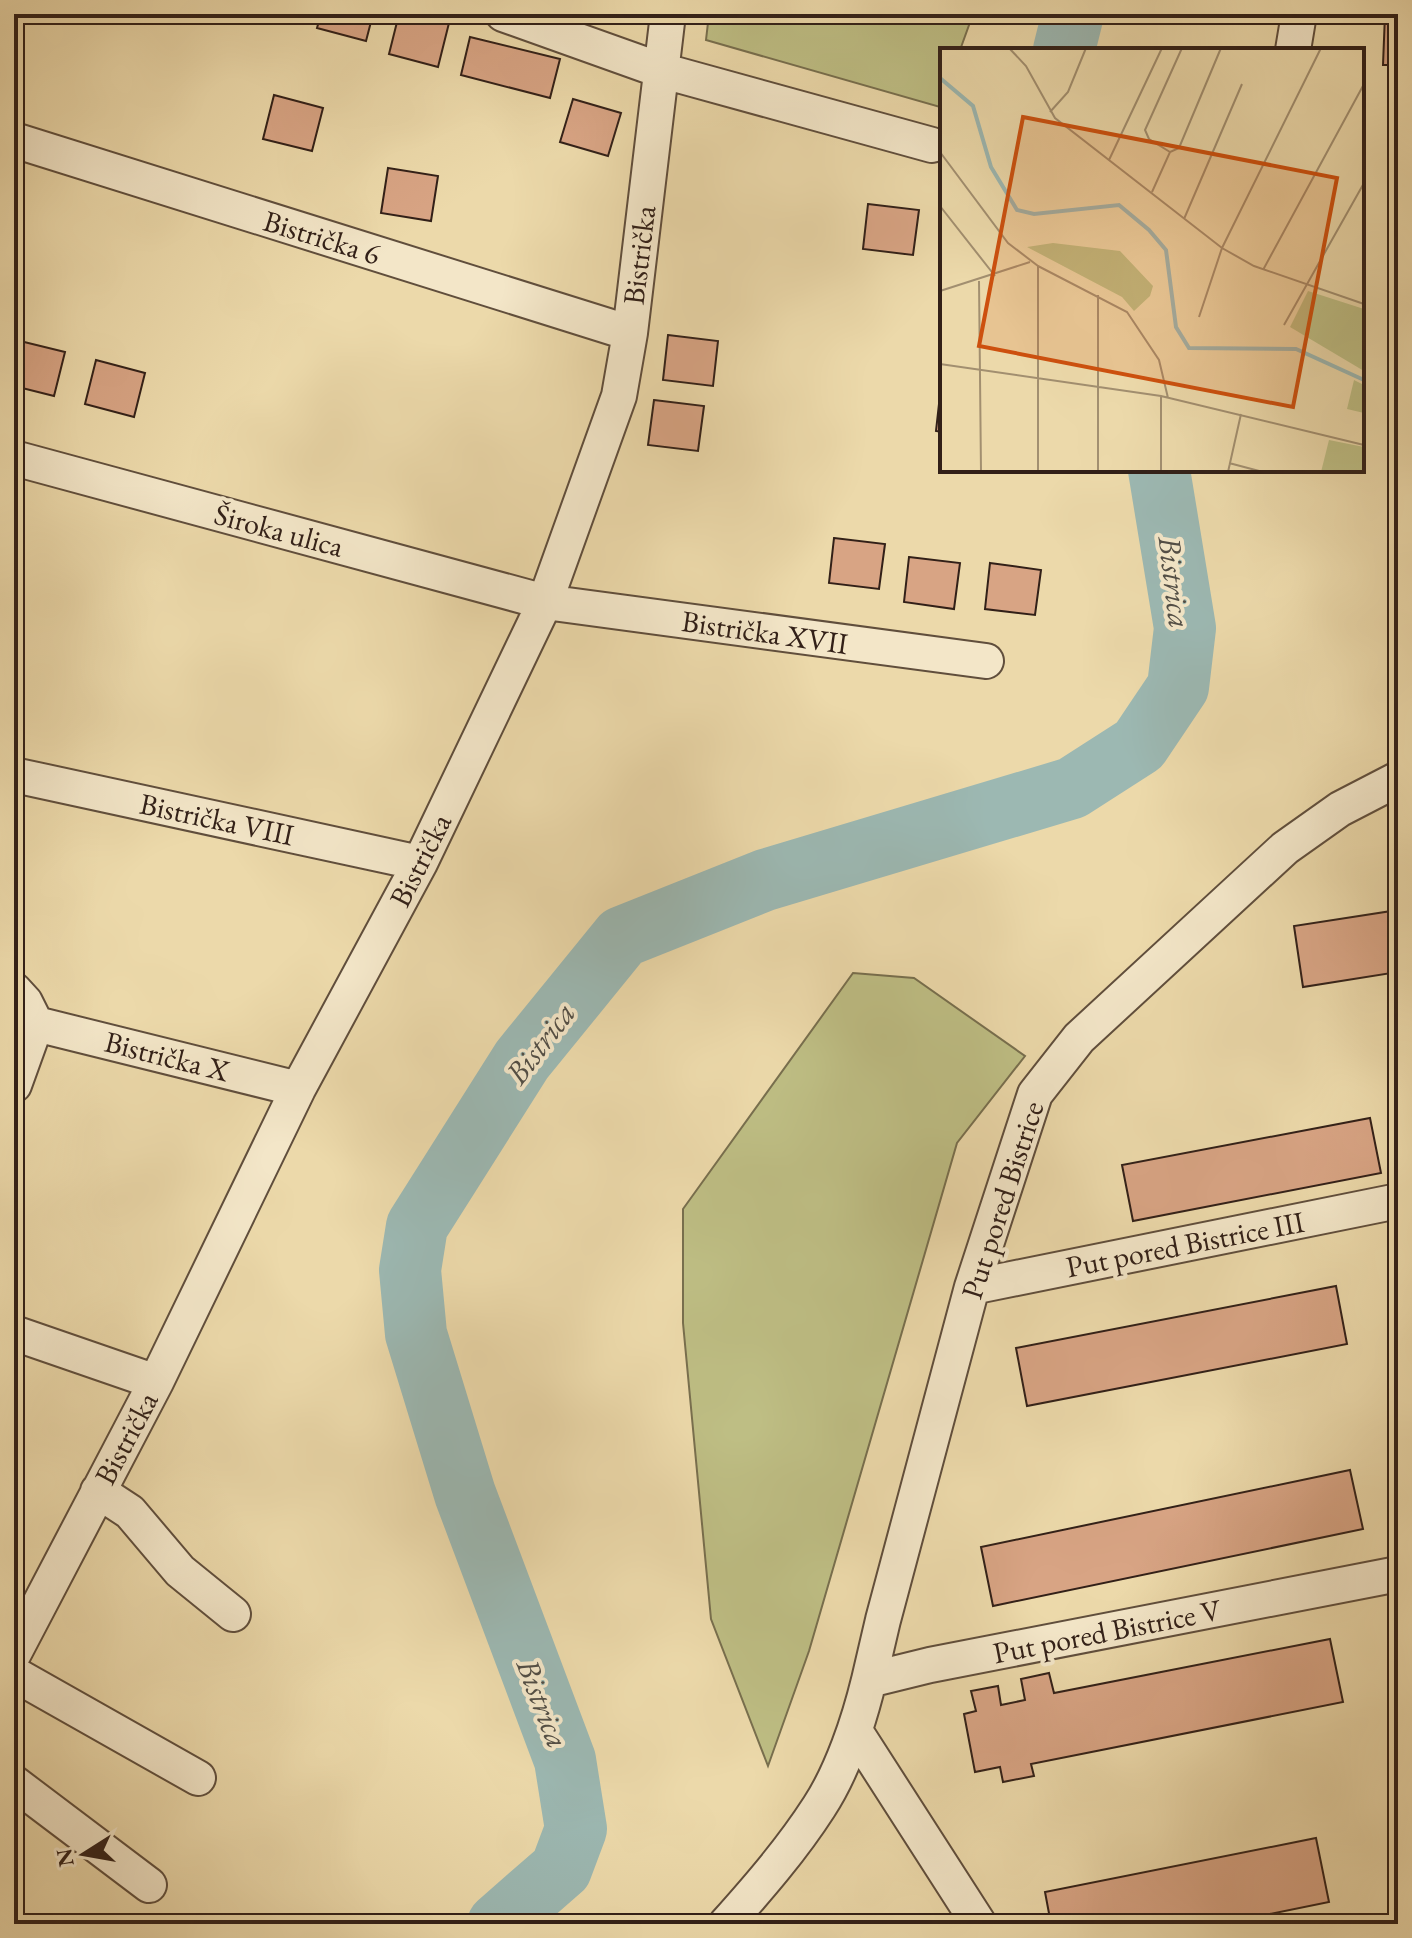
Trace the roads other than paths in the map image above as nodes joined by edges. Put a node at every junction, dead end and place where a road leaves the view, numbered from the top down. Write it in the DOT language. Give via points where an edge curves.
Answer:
graph roads {
  1 [pos="503,14"];
  2 [pos="668,14"];
  3 [pos="1299,14"];
  4 [pos="1293,48"];
  5 [pos="660,70"];
  6 [pos="14,140"];
  7 [pos="932,145"];
  8 [pos="630,333"];
  9 [pos="14,458"];
  10 [pos="545,602"];
  11 [pos="986,661"];
  12 [pos="14,775"];
  13 [pos="1398,779"];
  14 [pos="420,863"];
  15 [pos="14,990"];
  16 [pos="36,1024"];
  17 [pos="14,1085"];
  18 [pos="298,1089"];
  19 [pos="1398,1201"];
  20 [pos="972,1287"];
  21 [pos="14,1333"];
  22 [pos="156,1382"];
  23 [pos="98,1491"];
  24 [pos="1398,1574"];
  25 [pos="233,1614"];
  26 [pos="14,1653"];
  27 [pos="14,1674"];
  28 [pos="869,1680"];
  29 [pos="855,1731"];
  30 [pos="198,1778"];
  31 [pos="14,1783"];
  32 [pos="149,1885"];
  33 [pos="977,1923"];
  34 [pos="726,1924"];
  1 -- 5 [label="street"];
  2 -- 5 [label="street, Bistrička"];
  3 -- 4 [label="street"];
  5 -- 7 [label="street"];
  5 -- 8 [label="street, Bistrička"];
  6 -- 8 [label="street, Bistrička 6"];
  8 -- 10 [label="street, Bistrička" via="619,396"];
  9 -- 10 [label="street, Široka ulica"];
  10 -- 11 [label="street, Bistrička XVII"];
  10 -- 14 [label="street, Bistrička"];
  12 -- 14 [label="street, Bistrička VIII"];
  13 -- 20 [label="street, Put pored Bistrice" via="1340,809 1285,848 1079,1038 1035,1094"];
  14 -- 18 [label="street, Bistrička"];
  15 -- 16 [label="street"];
  16 -- 17 [label="street"];
  16 -- 18 [label="street, Bistrička X"];
  18 -- 22 [label="street, Bistrička"];
  19 -- 20 [label="street, Put pored Bistrice III"];
  20 -- 28 [label="street, Put pored Bistrice"];
  21 -- 22 [label="street"];
  22 -- 23 [label="street, Bistrička"];
  23 -- 25 [label="street" via="130,1512 180,1571"];
  23 -- 26 [label="street, Bistrička"];
  24 -- 28 [label="street, Put pored Bistrice V"];
  27 -- 30 [label="street"];
  28 -- 29 [label="street"];
  29 -- 33 [label="street"];
  29 -- 34 [label="street" via="821,1805"];
  31 -- 32 [label="street"];
}
